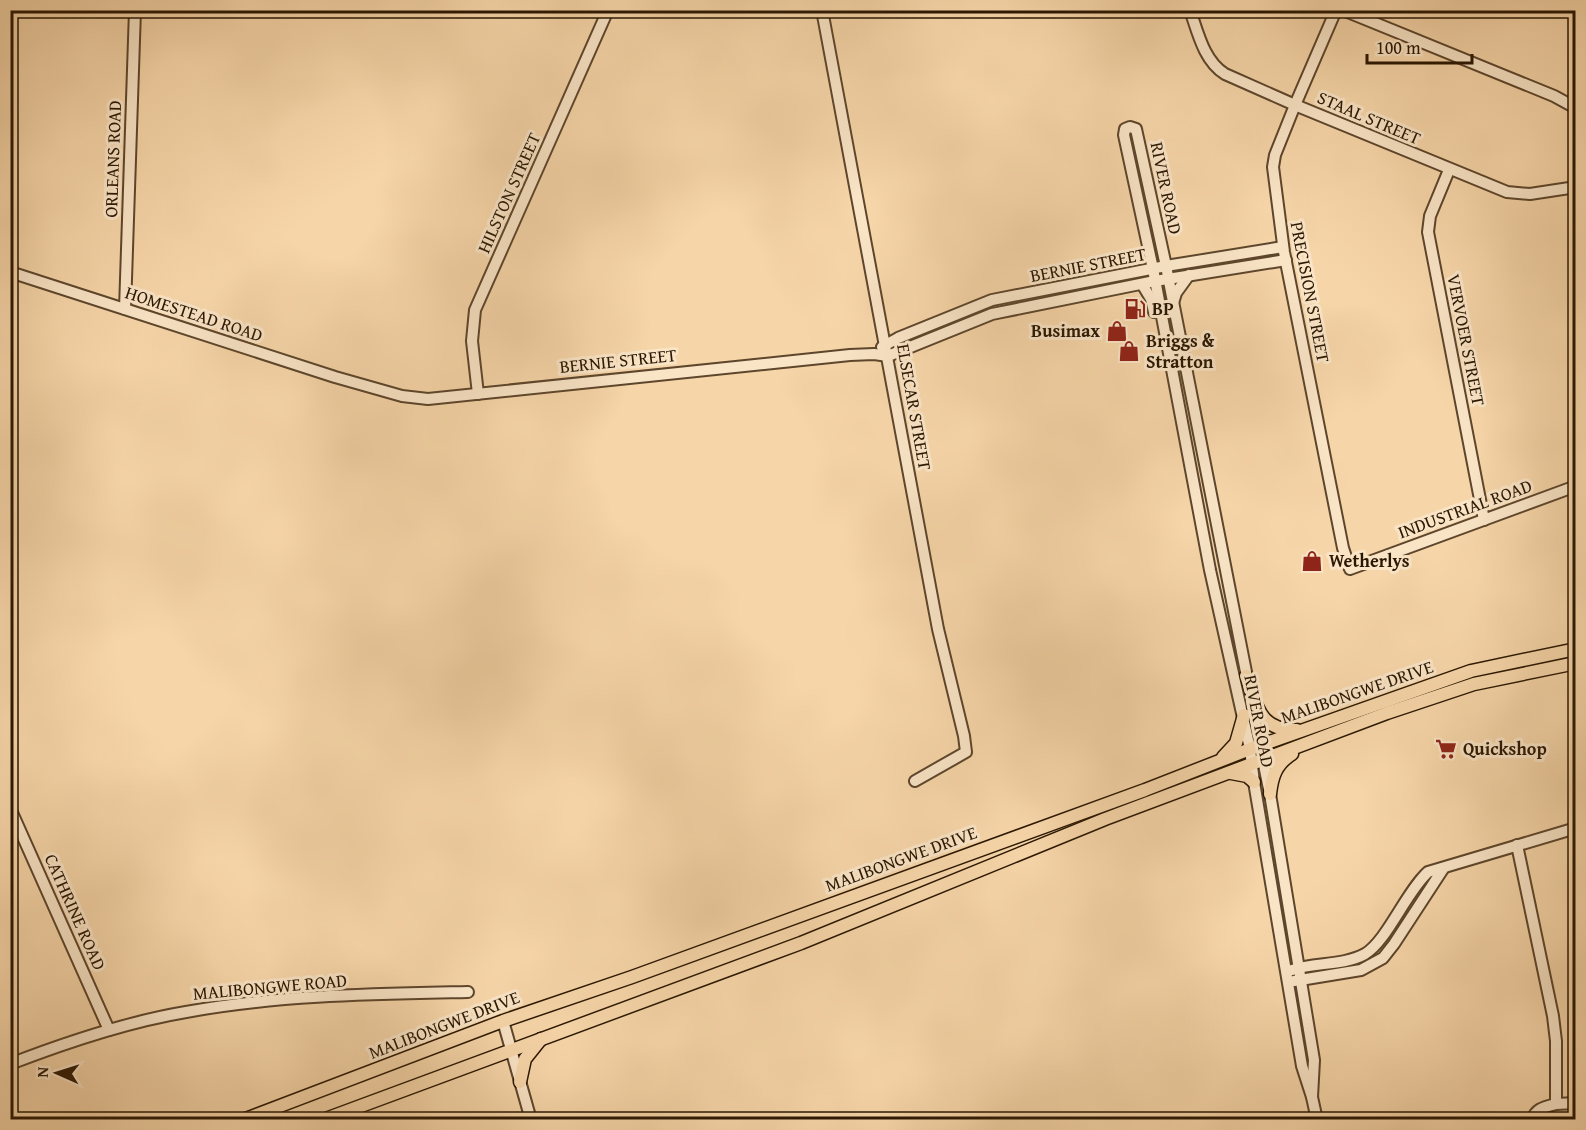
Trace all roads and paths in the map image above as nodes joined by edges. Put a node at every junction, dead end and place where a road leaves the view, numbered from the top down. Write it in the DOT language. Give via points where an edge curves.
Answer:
graph roads {
  1 [pos="135,10"];
  2 [pos="608,10"];
  3 [pos="822,10"];
  4 [pos="1190,10"];
  5 [pos="1336,10"];
  6 [pos="1343,10"];
  7 [pos="1295,105"];
  8 [pos="1575,108"];
  9 [pos="1449,170"];
  10 [pos="1575,187"];
  11 [pos="1283,247"];
  12 [pos="1286,260"];
  13 [pos="1166,266"];
  14 [pos="1153,269"];
  15 [pos="10,272"];
  16 [pos="1189,275"];
  17 [pos="1168,279"];
  18 [pos="1155,281"];
  19 [pos="1142,284"];
  20 [pos="1173,303"];
  21 [pos="125,309"];
  22 [pos="886,344"];
  23 [pos="874,354"];
  24 [pos="888,356"];
  25 [pos="366,387"];
  26 [pos="1175,391"];
  27 [pos="478,394"];
  28 [pos="1575,486"];
  29 [pos="1484,520"];
  30 [pos="1366,562"];
  31 [pos="1575,649"];
  32 [pos="1575,663"];
  33 [pos="1246,676"];
  34 [pos="1244,716"];
  35 [pos="1305,730"];
  36 [pos="1310,742"];
  37 [pos="1255,747"];
  38 [pos="1217,761"];
  39 [pos="1258,762"];
  40 [pos="1231,773"];
  41 [pos="915,781"];
  42 [pos="1254,782"];
  43 [pos="1270,794"];
  44 [pos="10,808"];
  45 [pos="1575,828"];
  46 [pos="1517,845"];
  47 [pos="1443,869"];
  48 [pos="1298,968"];
  49 [pos="1286,977"];
  50 [pos="1300,980"];
  51 [pos="468,992"];
  52 [pos="503,1021"];
  53 [pos="109,1030"];
  54 [pos="542,1038"];
  55 [pos="510,1050"];
  56 [pos="10,1064"];
  57 [pos="520,1082"];
  58 [pos="1312,1097"];
  59 [pos="1575,1102"];
  60 [pos="1556,1104"];
  61 [pos="243,1119"];
  62 [pos="323,1119"];
  63 [pos="531,1119"];
  64 [pos="1317,1119"];
  65 [pos="1532,1119"];
  1 -- 21 [label="street, ORLEANS ROAD"];
  2 -- 27 [label="street, HILSTON STREET" via="475,310 472,341"];
  3 -- 22 [label="street, ELSECAR STREET"];
  4 -- 7 [label="street, STAAL STREET" via="1198,35 1217,69"];
  5 -- 7 [label="street, PRECISION STREET"];
  6 -- 8 [label="street"];
  7 -- 9 [label="street, STAAL STREET"];
  7 -- 11 [label="street, PRECISION STREET" via="1273,167"];
  9 -- 10 [label="street, STAAL STREET" via="1514,194"];
  9 -- 29 [label="street, VERVOER STREET" via="1430,216 1428,232"];
  11 -- 12 [label="street, PRECISION STREET"];
  11 -- 13 [label="street, BERNIE STREET"];
  12 -- 16 [label="street, BERNIE STREET"];
  12 -- 30 [label="street, PRECISION STREET" via="1345,559 1350,569"];
  13 -- 14 [label="street, BERNIE STREET"];
  13 -- 14 [label="street, RIVER ROAD" via="1136,129 1130,127 1124,135"];
  13 -- 17 [label="street, RIVER ROAD"];
  14 -- 18 [label="street, RIVER ROAD"];
  14 -- 22 [label="street, BERNIE STREET" via="992,300"];
  15 -- 21 [label="street, HOMESTEAD ROAD"];
  16 -- 17 [label="street, BERNIE STREET"];
  16 -- 20 [label="street"];
  17 -- 18 [label="street, BERNIE STREET"];
  17 -- 20 [label="street, RIVER ROAD"];
  18 -- 19 [label="street, BERNIE STREET"];
  18 -- 26 [label="street, RIVER ROAD"];
  19 -- 24 [label="street, BERNIE STREET" via="988,315"];
  19 -- 26 [label="street" via="1151,299 1163,360"];
  20 -- 33 [label="street, RIVER ROAD"];
  21 -- 25 [label="street, HOMESTEAD ROAD"];
  22 -- 23 [label="street, BERNIE STREET"];
  22 -- 24 [label="street, ELSECAR STREET"];
  23 -- 24 [label="street, BERNIE STREET"];
  23 -- 27 [label="street, BERNIE STREET"];
  24 -- 41 [label="street, ELSECAR STREET" via="938,629 966,752"];
  25 -- 27 [label="street, BERNIE STREET" via="428,399"];
  26 -- 34 [label="street, RIVER ROAD"];
  28 -- 29 [label="street, INDUSTRIAL ROAD"];
  29 -- 30 [label="street, INDUSTRIAL ROAD"];
  31 -- 35 [label="main road, MALIBONGWE DRIVE" via="1471,671"];
  32 -- 36 [label="main road, MALIBONGWE DRIVE" via="1474,684"];
  33 -- 35 [label="main road" via="1263,719 1276,728"];
  33 -- 37 [label="street, RIVER ROAD"];
  34 -- 37 [label="street, RIVER ROAD"];
  34 -- 38 [label="main road" via="1232,750"];
  35 -- 37 [label="main road, MALIBONGWE DRIVE"];
  36 -- 39 [label="main road, MALIBONGWE DRIVE"];
  36 -- 43 [label="main road" via="1278,765"];
  37 -- 38 [label="main road, MALIBONGWE DRIVE"];
  37 -- 39 [label="street, RIVER ROAD"];
  38 -- 52 [label="main road, MALIBONGWE DRIVE"];
  39 -- 40 [label="main road, MALIBONGWE DRIVE"];
  39 -- 42 [label="street, RIVER ROAD"];
  39 -- 43 [label="street, RIVER ROAD"];
  40 -- 42 [label="main road" via="1247,776"];
  40 -- 54 [label="main road, MALIBONGWE DRIVE" via="1104,819 801,943"];
  42 -- 49 [label="street, RIVER ROAD"];
  43 -- 48 [label="street, RIVER ROAD"];
  44 -- 53 [label="street, CATHRINE ROAD"];
  45 -- 46 [label="street"];
  46 -- 47 [label="street"];
  46 -- 60 [label="street" via="1553,1016"];
  47 -- 48 [label="street" via="1428,872 1418,882 1378,942 1366,953"];
  47 -- 50 [label="street" via="1383,958 1361,970"];
  48 -- 49 [label="street"];
  48 -- 50 [label="street, RIVER ROAD"];
  49 -- 50 [label="street"];
  49 -- 58 [label="street, RIVER ROAD" via="1302,1066"];
  50 -- 58 [label="street, RIVER ROAD" via="1314,1059"];
  51 -- 53 [label="street, MALIBONGWE ROAD" via="251,1002 184,1012"];
  52 -- 55 [label="street"];
  52 -- 61 [label="main road, MALIBONGWE DRIVE"];
  53 -- 56 [label="street, MALIBONGWE ROAD"];
  54 -- 55 [label="main road, MALIBONGWE DRIVE"];
  54 -- 57 [label="main road" via="525,1059"];
  55 -- 57 [label="street"];
  55 -- 62 [label="main road, MALIBONGWE DRIVE"];
  57 -- 63 [label="street"];
  58 -- 64 [label="street"];
  59 -- 60 [label="street"];
  60 -- 65 [label="street" via="1541,1108"];
}
